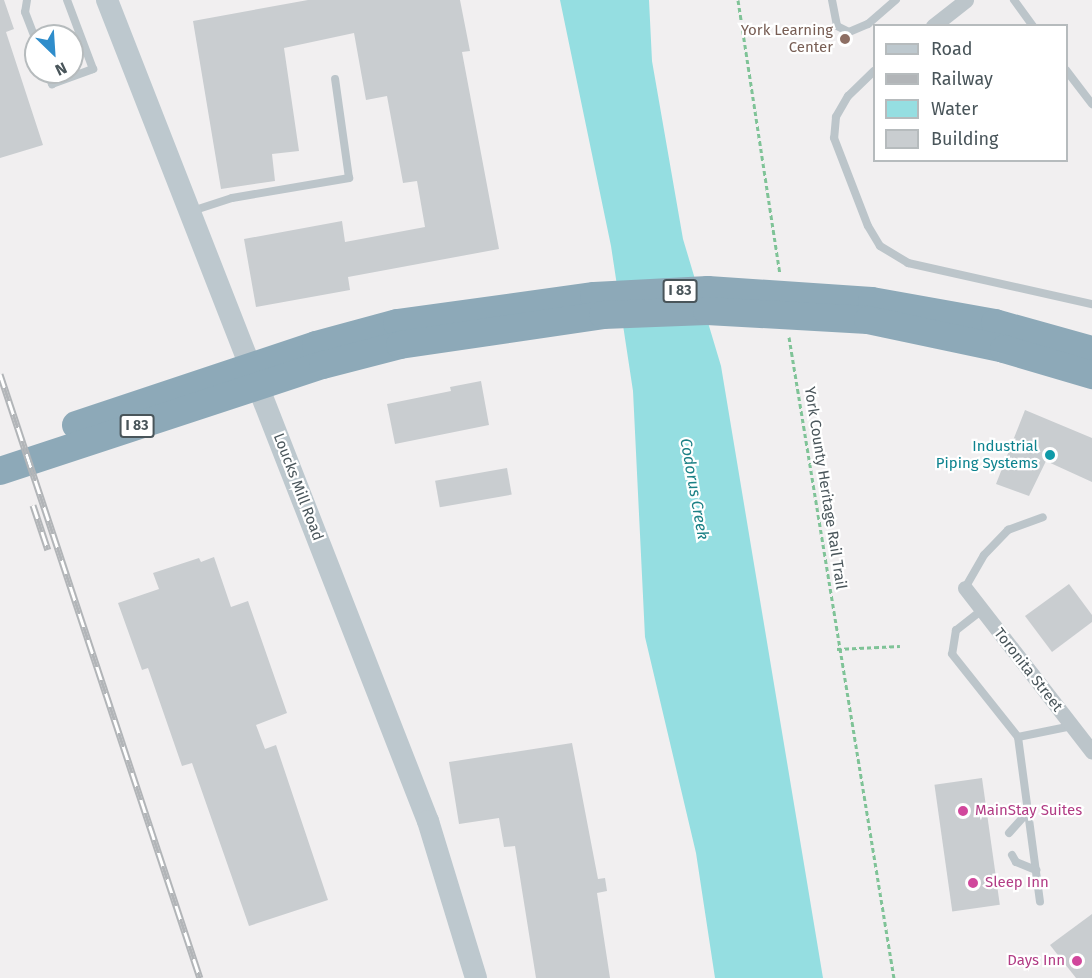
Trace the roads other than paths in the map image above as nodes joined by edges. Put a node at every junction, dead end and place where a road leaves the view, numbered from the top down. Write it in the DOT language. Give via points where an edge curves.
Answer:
graph roads {
  1 [pos="27,0"];
  2 [pos="68,0"];
  3 [pos="107,0"];
  4 [pos="832,0"];
  5 [pos="896,0"];
  6 [pos="966,0"];
  7 [pos="1014,0"];
  8 [pos="30,24"];
  9 [pos="77,24"];
  10 [pos="936,24"];
  11 [pos="1032,24"];
  12 [pos="84,44"];
  13 [pos="84,72"];
  14 [pos="873,72"];
  15 [pos="1068,73"];
  16 [pos="335,79"];
  17 [pos="1092,104"];
  18 [pos="191,212"];
  19 [pos="1092,304"];
  20 [pos="870,310"];
  21 [pos="1092,350"];
  22 [pos="1092,375"];
  23 [pos="89,431"];
  24 [pos="0,450"];
  25 [pos="0,471"];
  26 [pos="1043,517"];
  27 [pos="965,588"];
  28 [pos="982,610"];
  29 [pos="1072,726"];
  30 [pos="1018,737"];
  31 [pos="1092,752"];
  32 [pos="1028,812"];
  33 [pos="1009,833"];
  34 [pos="1012,855"];
  35 [pos="1036,870"];
  36 [pos="1040,902"];
  37 [pos="476,978"];
  1 -- 8 [label="lane" via="25,12"];
  2 -- 9 [label="lane"];
  3 -- 18 [label="street, Loucks Mill Road"];
  4 -- 5 [label="lane" via="837,26 849,32 868,24"];
  6 -- 10 [label="street"];
  7 -- 11 [label="lane"];
  12 -- 13 [label="lane" via="93,69"];
  14 -- 19 [label="lane" via="848,96 836,117 834,138 868,226 880,246 908,263"];
  15 -- 17 [label="lane"];
  16 -- 18 [label="lane" via="349,177 232,198"];
  18 -- 37 [label="street, Loucks Mill Road" via="428,821"];
  20 -- 21 [label="highway, I 83" via="995,323"];
  20 -- 22 [label="highway, I 83"];
  20 -- 23 [label="highway, I 83" via="708,290 594,296 491,319 397,323 320,355"];
  23 -- 24 [label="highway, I 83"];
  23 -- 25 [label="highway, I 83"];
  26 -- 27 [label="lane" via="1008,530 984,555"];
  27 -- 28 [label="street, Toronita Street"];
  28 -- 29 [label="street, Toronita Street"];
  28 -- 30 [label="lane" via="956,630 952,654"];
  29 -- 30 [label="lane"];
  29 -- 31 [label="street, Toronita Street"];
  30 -- 32 [label="lane"];
  32 -- 33 [label="lane"];
  32 -- 35 [label="lane"];
  34 -- 35 [label="lane" via="1016,862"];
  35 -- 36 [label="lane"];
}
